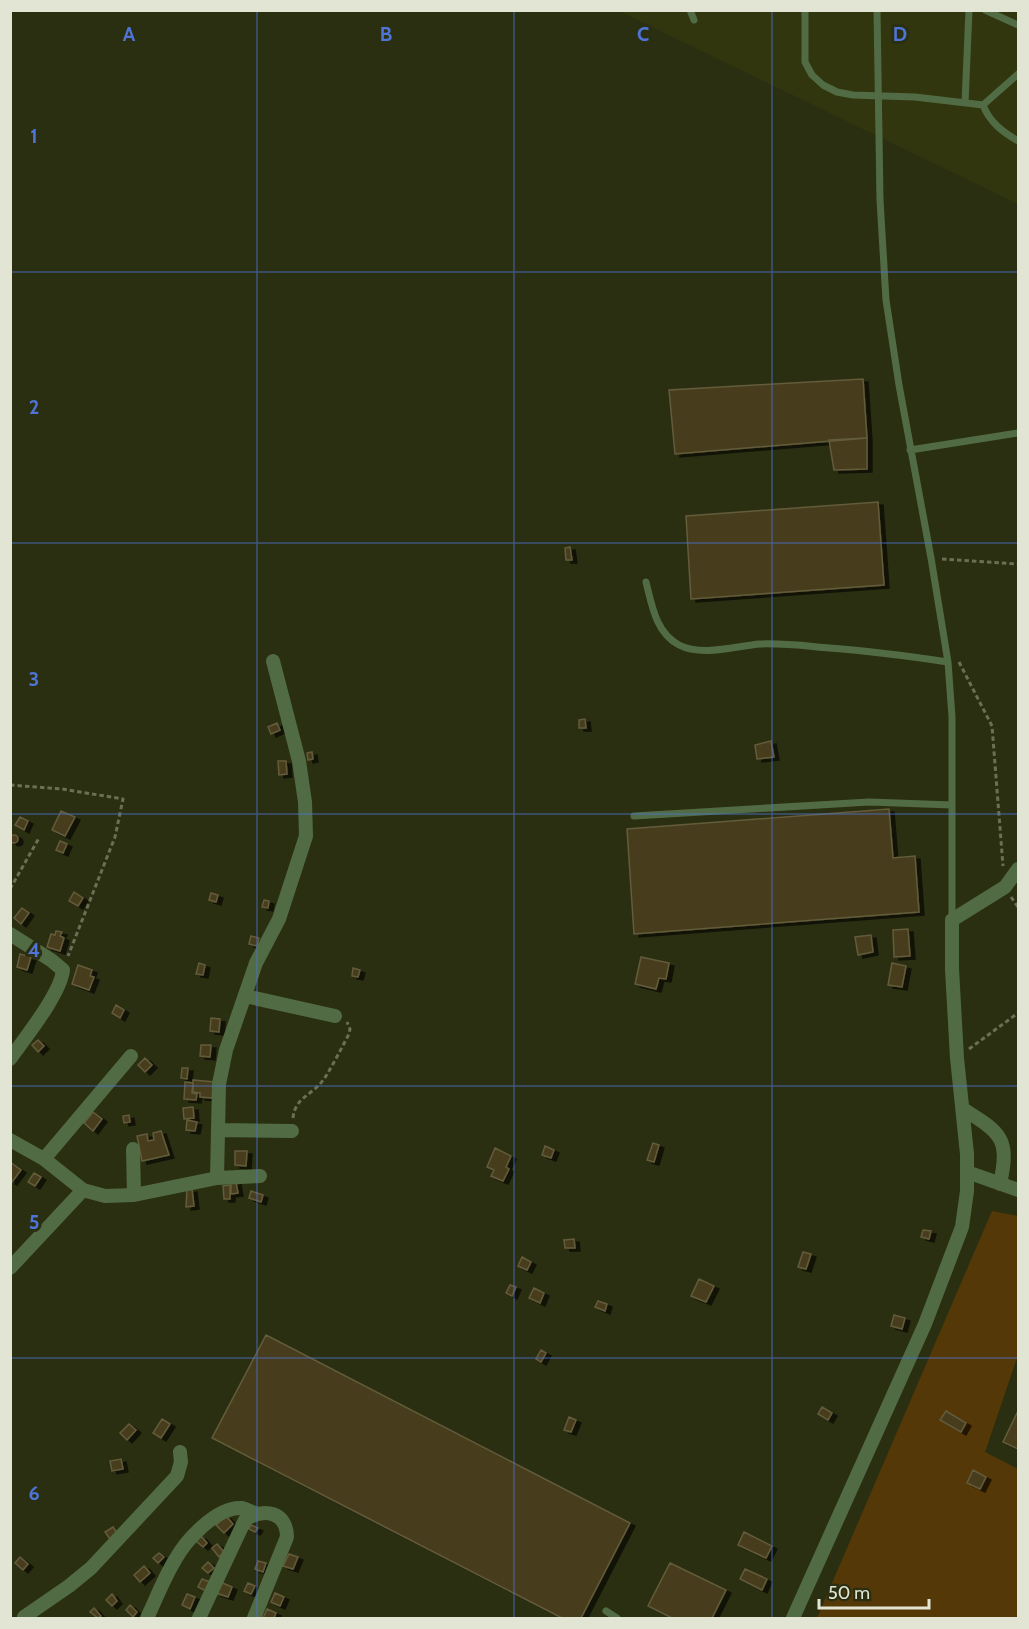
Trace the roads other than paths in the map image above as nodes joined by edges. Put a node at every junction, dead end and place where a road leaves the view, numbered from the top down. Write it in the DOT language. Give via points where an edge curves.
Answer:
graph roads {
  1 [pos="690,10"];
  2 [pos="805,10"];
  3 [pos="877,10"];
  4 [pos="969,10"];
  5 [pos="985,10"];
  6 [pos="694,20"];
  7 [pos="1018,25"];
  8 [pos="1018,74"];
  9 [pos="879,96"];
  10 [pos="965,103"];
  11 [pos="983,105"];
  12 [pos="1018,141"];
  13 [pos="1018,433"];
  14 [pos="910,450"];
  15 [pos="646,582"];
  16 [pos="273,661"];
  17 [pos="948,662"];
  18 [pos="952,805"];
  19 [pos="634,816"];
  20 [pos="1018,869"];
  21 [pos="952,920"];
  22 [pos="10,934"];
  23 [pos="245,996"];
  24 [pos="335,1016"];
  25 [pos="131,1056"];
  26 [pos="10,1059"];
  27 [pos="963,1109"];
  28 [pos="219,1130"];
  29 [pos="292,1131"];
  30 [pos="10,1140"];
  31 [pos="133,1149"];
  32 [pos="44,1159"];
  33 [pos="966,1172"];
  34 [pos="260,1176"];
  35 [pos="217,1178"];
  36 [pos="1000,1184"];
  37 [pos="83,1190"];
  38 [pos="1018,1190"];
  39 [pos="134,1195"];
  40 [pos="11,1269"];
  41 [pos="180,1452"];
  42 [pos="255,1514"];
  43 [pos="606,1611"];
  44 [pos="24,1618"];
  45 [pos="147,1618"];
  46 [pos="199,1618"];
  47 [pos="254,1618"];
  48 [pos="618,1618"];
  49 [pos="793,1618"];
  1 -- 6 [label="lane"];
  2 -- 9 [label="lane" via="805,62 812,75 837,92"];
  3 -- 9 [label="lane"];
  4 -- 10 [label="lane"];
  5 -- 7 [label="lane"];
  8 -- 11 [label="lane"];
  9 -- 10 [label="lane"];
  9 -- 14 [label="lane" via="879,200 886,300"];
  10 -- 11 [label="lane"];
  11 -- 12 [label="lane" via="1002,132"];
  13 -- 14 [label="lane"];
  14 -- 17 [label="lane"];
  15 -- 17 [label="lane" via="662,632 691,649 795,644"];
  16 -- 23 [label="street" via="299,761 306,836 279,919 256,963"];
  17 -- 18 [label="lane"];
  18 -- 19 [label="lane" via="869,802"];
  18 -- 21 [label="lane"];
  20 -- 21 [label="street" via="1005,887"];
  21 -- 27 [label="street" via="957,1058"];
  22 -- 26 [label="street" via="63,970 51,998"];
  23 -- 24 [label="street"];
  23 -- 28 [label="street" via="219,1084"];
  25 -- 32 [label="street"];
  27 -- 33 [label="street"];
  27 -- 36 [label="street" via="988,1124 998,1136 1005,1154"];
  28 -- 29 [label="street"];
  28 -- 35 [label="street"];
  30 -- 32 [label="street"];
  31 -- 39 [label="street"];
  32 -- 37 [label="street"];
  33 -- 36 [label="street"];
  33 -- 49 [label="street" via="962,1227 952,1258"];
  34 -- 35 [label="street"];
  35 -- 39 [label="street"];
  36 -- 38 [label="street"];
  37 -- 39 [label="street" via="105,1196"];
  37 -- 40 [label="street"];
  41 -- 44 [label="street" via="177,1476 109,1550 69,1586"];
  42 -- 45 [label="street" via="243,1508 229,1509 199,1530 175,1558"];
  42 -- 46 [label="street" via="245,1520"];
  42 -- 47 [label="street" via="279,1516 287,1527 287,1538"];
  43 -- 48 [label="lane"];
}
